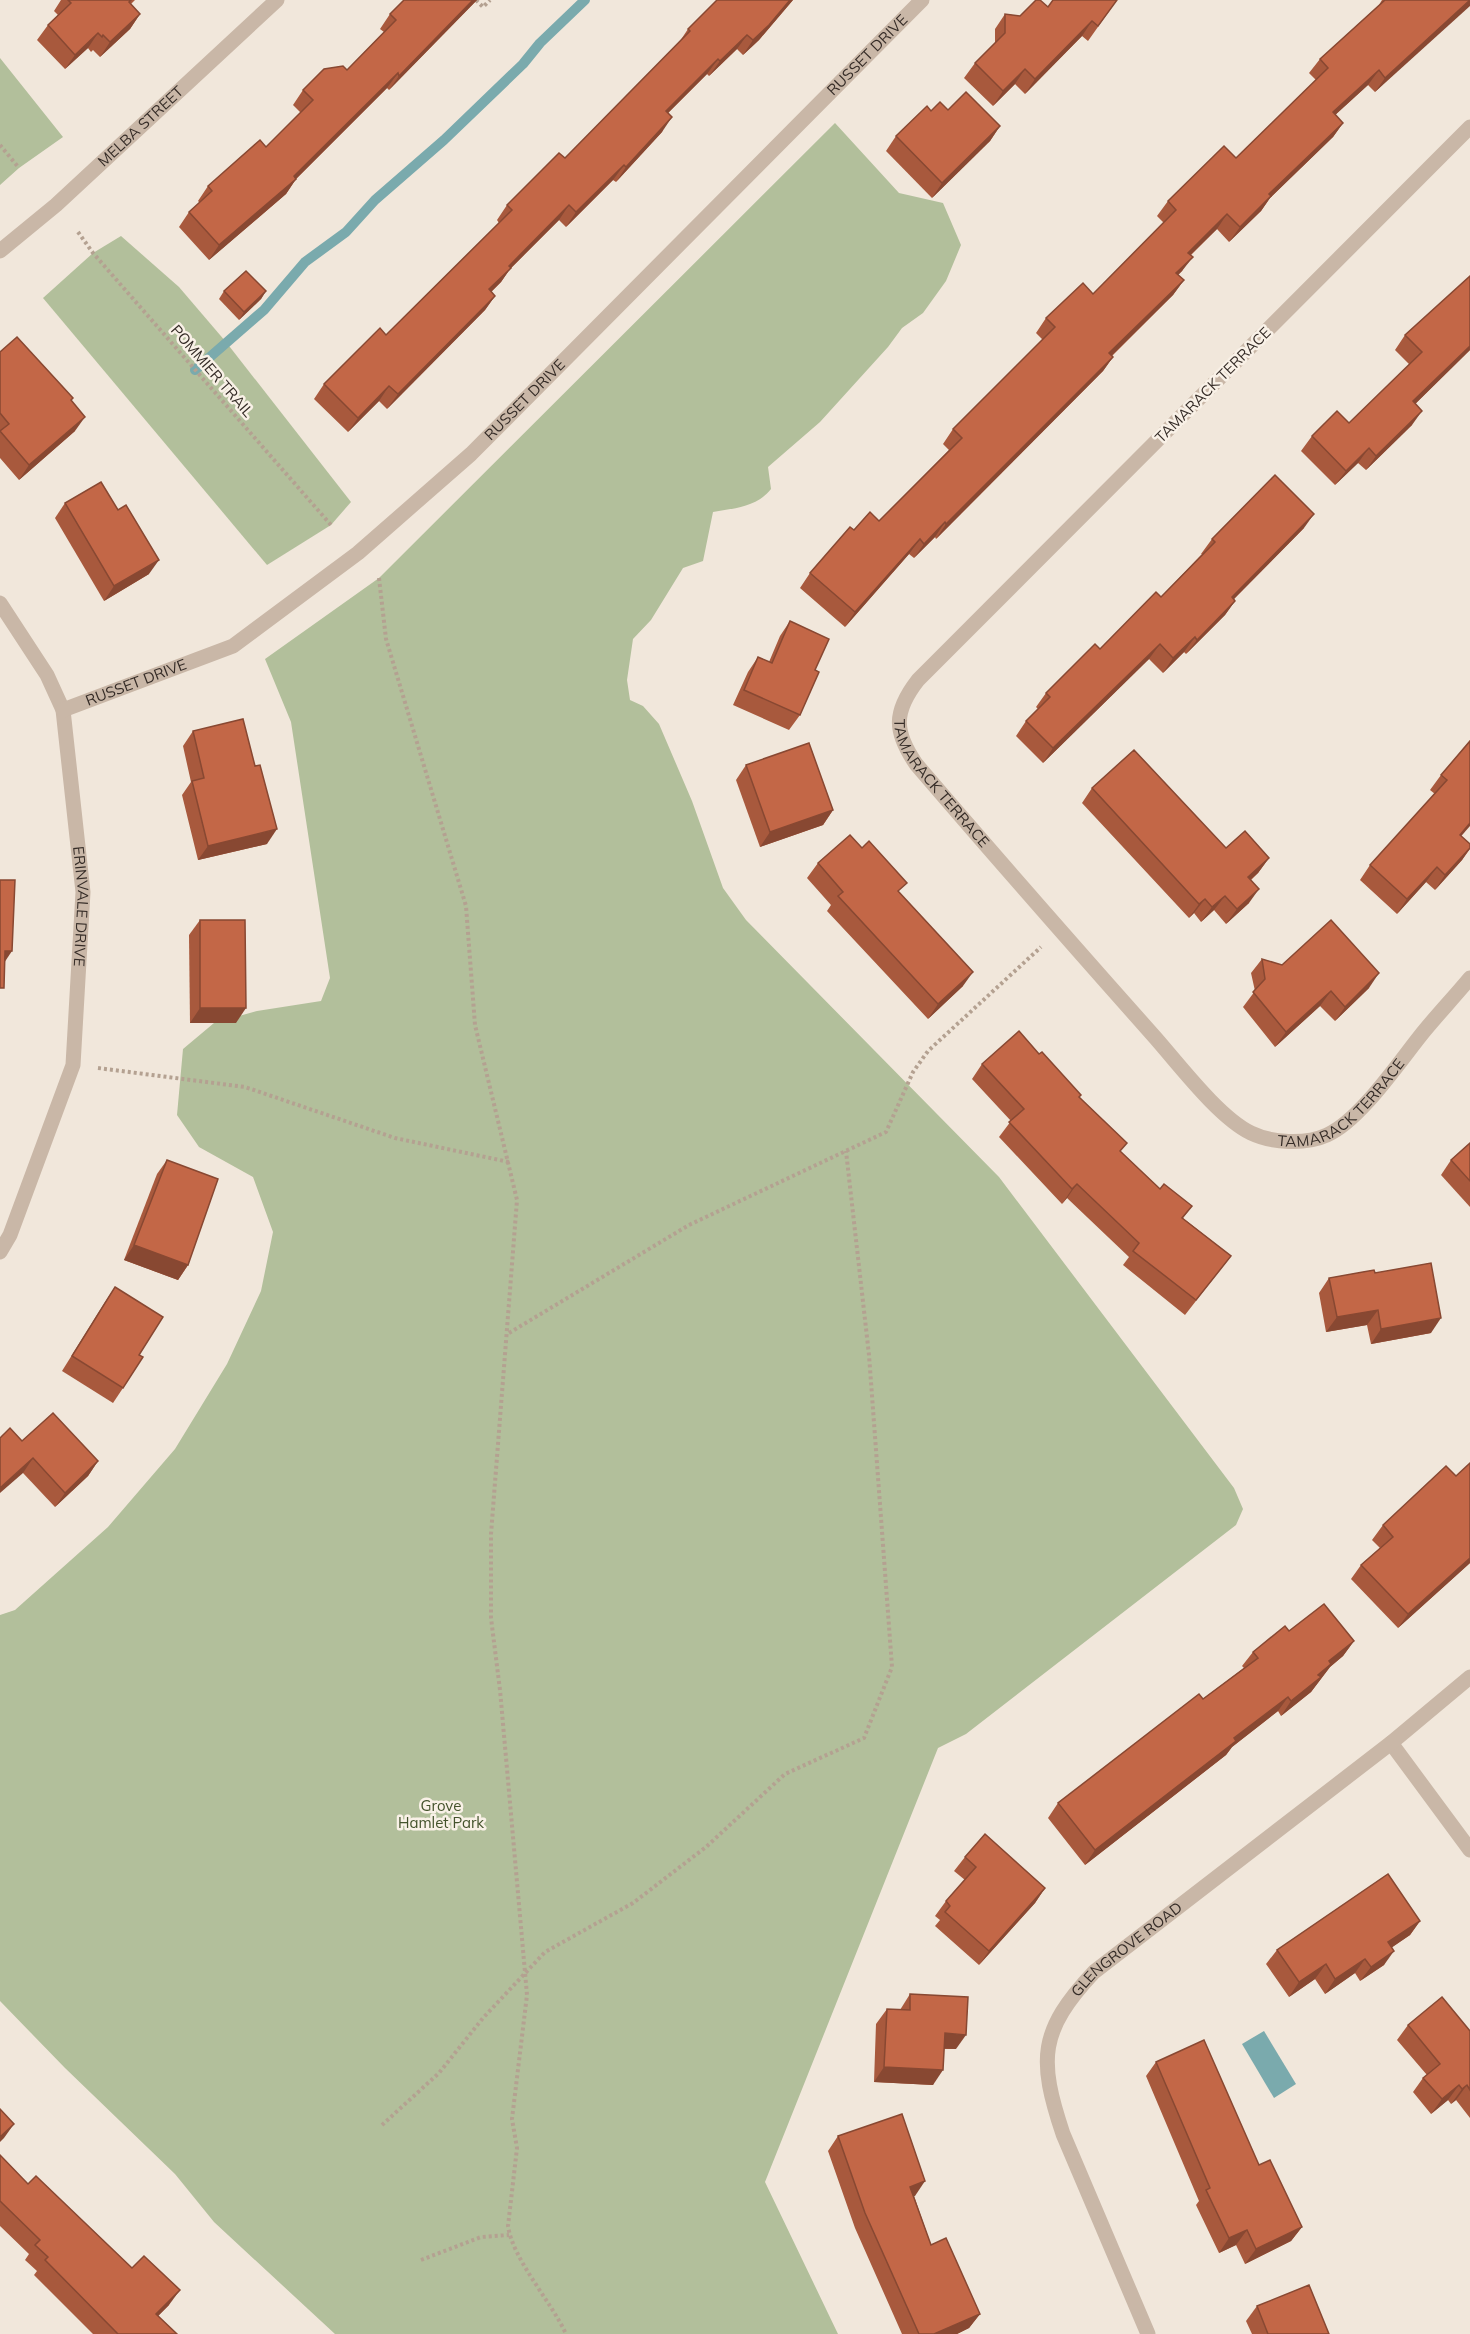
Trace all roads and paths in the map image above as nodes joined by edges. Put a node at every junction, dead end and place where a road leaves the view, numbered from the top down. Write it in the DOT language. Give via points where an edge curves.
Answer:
graph roads {
  1 [pos="277,0"];
  2 [pos="476,0"];
  3 [pos="490,0"];
  4 [pos="922,0"];
  5 [pos="1470,127"];
  6 [pos="0,145"];
  7 [pos="19,168"];
  8 [pos="78,232"];
  9 [pos="0,251"];
  10 [pos="331,525"];
  11 [pos="379,578"];
  12 [pos="0,603"];
  13 [pos="63,710"];
  14 [pos="1061,932"];
  15 [pos="1470,978"];
  16 [pos="73,1065"];
  17 [pos="846,1151"];
  18 [pos="508,1162"];
  19 [pos="0,1252"];
  20 [pos="508,1333"];
  21 [pos="1470,1677"];
  22 [pos="1391,1743"];
  23 [pos="1470,1850"];
  24 [pos="525,1973"];
  25 [pos="382,2125"];
  26 [pos="509,2235"];
  27 [pos="421,2260"];
  28 [pos="566,2334"];
  29 [pos="1148,2334"];
  1 -- 9 [label="street, MELBA STREET" via="56,205"];
  2 -- 3 [label="path" via="483,7"];
  4 -- 13 [label="street, RUSSET DRIVE" via="471,454 358,553 233,646"];
  5 -- 14 [label="street, TAMARACK TERRACE" via="907,695 900,710 903,745"];
  6 -- 7 [label="path"];
  8 -- 10 [label="path, POMMIER TRAIL" via="93,254"];
  11 -- 18 [label="path" via="386,639 466,906 475,1025"];
  12 -- 13 [label="street, ERINVALE DRIVE" via="47,675"];
  13 -- 16 [label="street, ERINVALE DRIVE" via="82,892"];
  14 -- 15 [label="street, TAMARACK TERRACE" via="1231,1119 1252,1134 1277,1140 1304,1141 1327,1135 1346,1123"];
  14 -- 17 [label="path" via="928,1051 913,1072 886,1132"];
  16 -- 18 [label="path" via="244,1087 394,1138"];
  16 -- 19 [label="street, ERINVALE DRIVE" via="10,1235"];
  17 -- 20 [label="path" via="689,1225"];
  17 -- 24 [label="path" via="869,1355 892,1667 864,1738 785,1774 697,1854 633,1903 544,1952"];
  18 -- 20 [label="path" via="517,1200"];
  20 -- 24 [label="path" via="491,1534 490,1618"];
  21 -- 22 [label="street, GLENGROVE ROAD"];
  22 -- 23 [label="street"];
  22 -- 29 [label="street, GLENGROVE ROAD" via="1094,1972 1071,1996 1057,2019 1047,2045 1046,2072 1052,2101"];
  24 -- 25 [label="path" via="439,2073"];
  24 -- 26 [label="path" via="527,1995 512,2119 517,2148"];
  26 -- 27 [label="path" via="481,2237"];
  26 -- 28 [label="path"];
}
